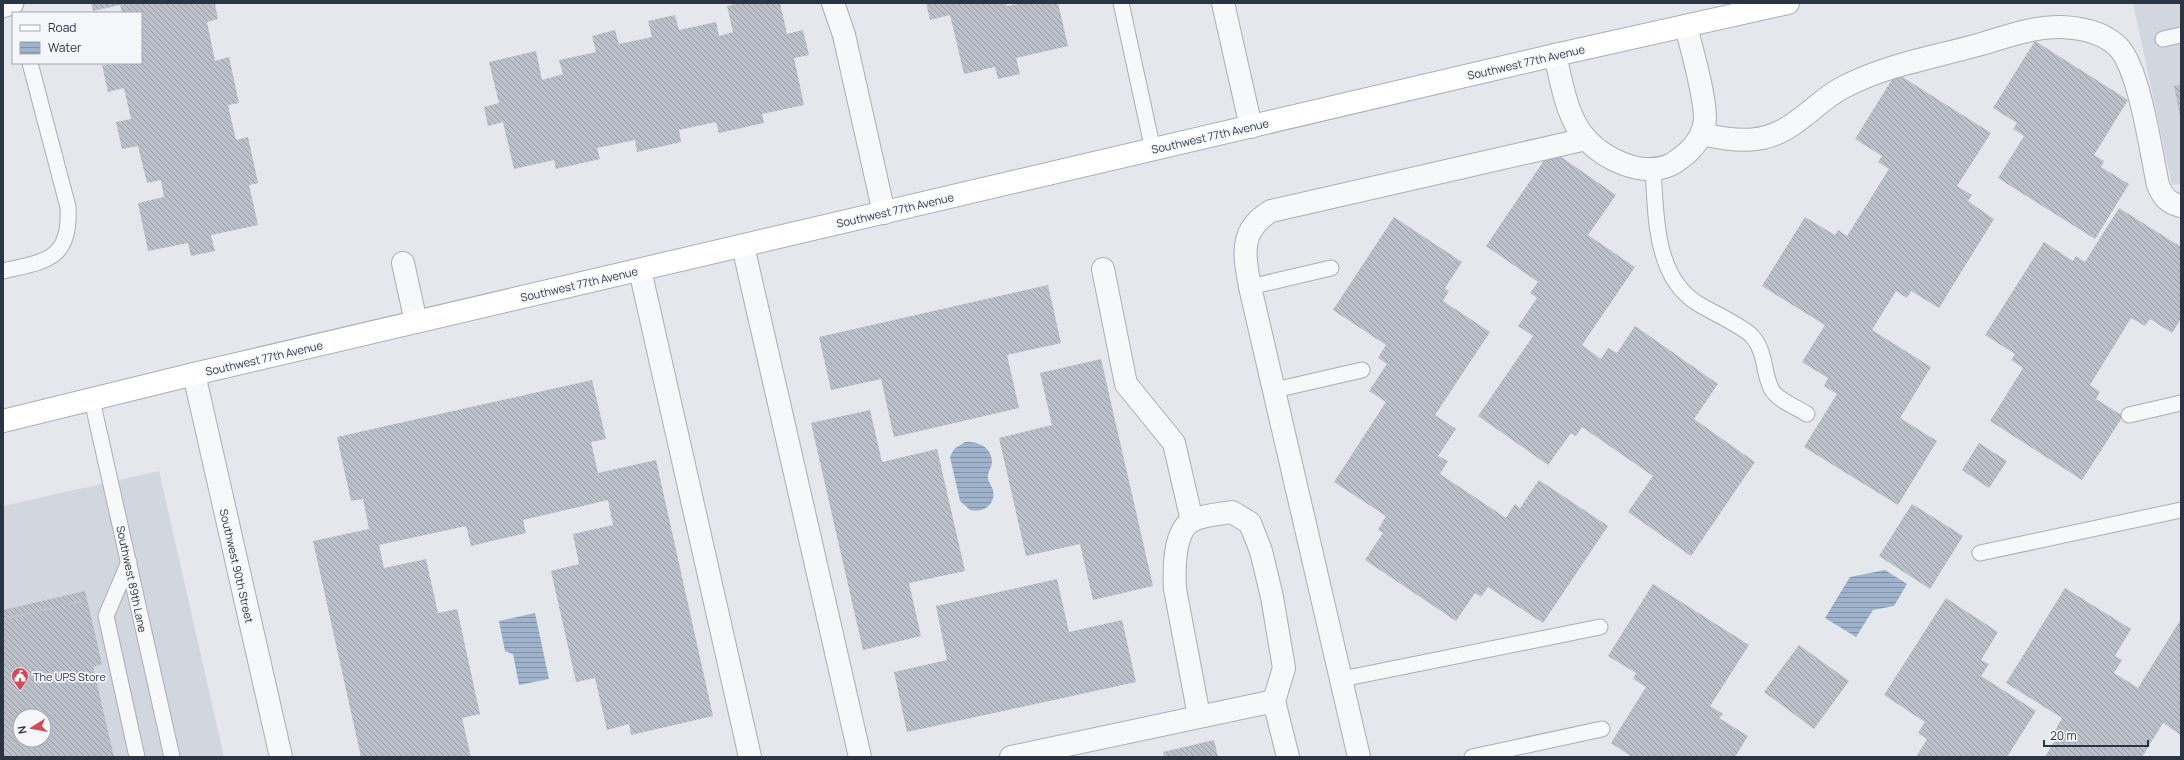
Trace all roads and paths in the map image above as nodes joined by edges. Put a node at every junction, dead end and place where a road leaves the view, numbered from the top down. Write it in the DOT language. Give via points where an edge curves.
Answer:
graph roads {
  1 [pos="833,3"];
  2 [pos="1121,3"];
  3 [pos="1223,3"];
  4 [pos="1788,3"];
  5 [pos="1686,26"];
  6 [pos="2181,35"];
  7 [pos="2163,39"];
  8 [pos="1555,55"];
  9 [pos="30,64"];
  10 [pos="1251,127"];
  11 [pos="1702,134"];
  12 [pos="1586,139"];
  13 [pos="1153,150"];
  14 [pos="1653,169"];
  15 [pos="2181,206"];
  16 [pos="884,213"];
  17 [pos="743,246"];
  18 [pos="403,263"];
  19 [pos="1331,268"];
  20 [pos="1103,269"];
  21 [pos="640,270"];
  22 [pos="3,271"];
  23 [pos="1250,286"];
  24 [pos="416,322"];
  25 [pos="1362,370"];
  26 [pos="194,374"];
  27 [pos="1275,390"];
  28 [pos="92,400"];
  29 [pos="2181,403"];
  30 [pos="1807,414"];
  31 [pos="2130,414"];
  32 [pos="3,421"];
  33 [pos="2181,510"];
  34 [pos="1192,521"];
  35 [pos="1980,553"];
  36 [pos="129,562"];
  37 [pos="88,600"];
  38 [pos="3,619"];
  39 [pos="1600,627"];
  40 [pos="1342,680"];
  41 [pos="1274,701"];
  42 [pos="1199,716"];
  43 [pos="1602,729"];
  44 [pos="136,757"];
  45 [pos="172,757"];
  46 [pos="281,757"];
  47 [pos="750,757"];
  48 [pos="860,757"];
  49 [pos="1011,757"];
  50 [pos="1288,757"];
  51 [pos="1359,757"];
  52 [pos="1472,757"];
  1 -- 16 [label="street" via="844,35"];
  2 -- 13 [label="lane"];
  3 -- 10 [label="street"];
  4 -- 5 [label="street, Southwest 77th Avenue"];
  5 -- 8 [label="street, Southwest 77th Avenue"];
  5 -- 11 [label="street" via="1703,100 1705,119"];
  6 -- 7 [label="lane"];
  8 -- 10 [label="street, Southwest 77th Avenue"];
  8 -- 12 [label="street" via="1571,116"];
  9 -- 22 [label="lane" via="68,207 69,227 63,244 54,255 39,262"];
  10 -- 13 [label="street, Southwest 77th Avenue"];
  11 -- 14 [label="street" via="1694,146 1682,156 1669,165"];
  11 -- 15 [label="street" via="1734,141 1768,137 1795,123 1842,88 1885,70 2042,28 2080,28 2109,40 2120,49 2127,60 2136,83 2158,185 2163,197"];
  12 -- 14 [label="street" via="1598,151 1614,160 1634,168"];
  12 -- 23 [label="street" via="1271,211 1256,222 1247,238 1245,261"];
  13 -- 16 [label="street, Southwest 77th Avenue"];
  14 -- 30 [label="lane" via="1658,236 1664,258 1676,281 1684,293 1695,302 1751,335 1764,357 1772,390"];
  16 -- 17 [label="street, Southwest 77th Avenue"];
  17 -- 21 [label="street, Southwest 77th Avenue"];
  17 -- 48 [label="street"];
  18 -- 24 [label="street"];
  19 -- 23 [label="lane"];
  20 -- 34 [label="street" via="1126,384 1174,443"];
  21 -- 24 [label="street, Southwest 77th Avenue"];
  21 -- 47 [label="street"];
  23 -- 27 [label="street"];
  24 -- 26 [label="street, Southwest 77th Avenue"];
  25 -- 27 [label="lane"];
  26 -- 28 [label="street, Southwest 77th Avenue"];
  26 -- 46 [label="street, Southwest 90th Street"];
  27 -- 40 [label="street"];
  28 -- 32 [label="street, Southwest 77th Avenue"];
  28 -- 36 [label="lane, Southwest 89th Lane"];
  29 -- 31 [label="lane"];
  33 -- 35 [label="lane"];
  34 -- 41 [label="street" via="1232,512 1250,523 1261,551 1272,597 1284,668"];
  34 -- 42 [label="street" via="1181,533 1174,570 1175,589"];
  36 -- 44 [label="lane" via="106,616"];
  36 -- 45 [label="lane, Southwest 89th Lane"];
  37 -- 38 [label="path"];
  39 -- 40 [label="lane"];
  40 -- 51 [label="street"];
  41 -- 42 [label="street"];
  41 -- 50 [label="street"];
  42 -- 49 [label="street"];
  43 -- 52 [label="lane"];
}
